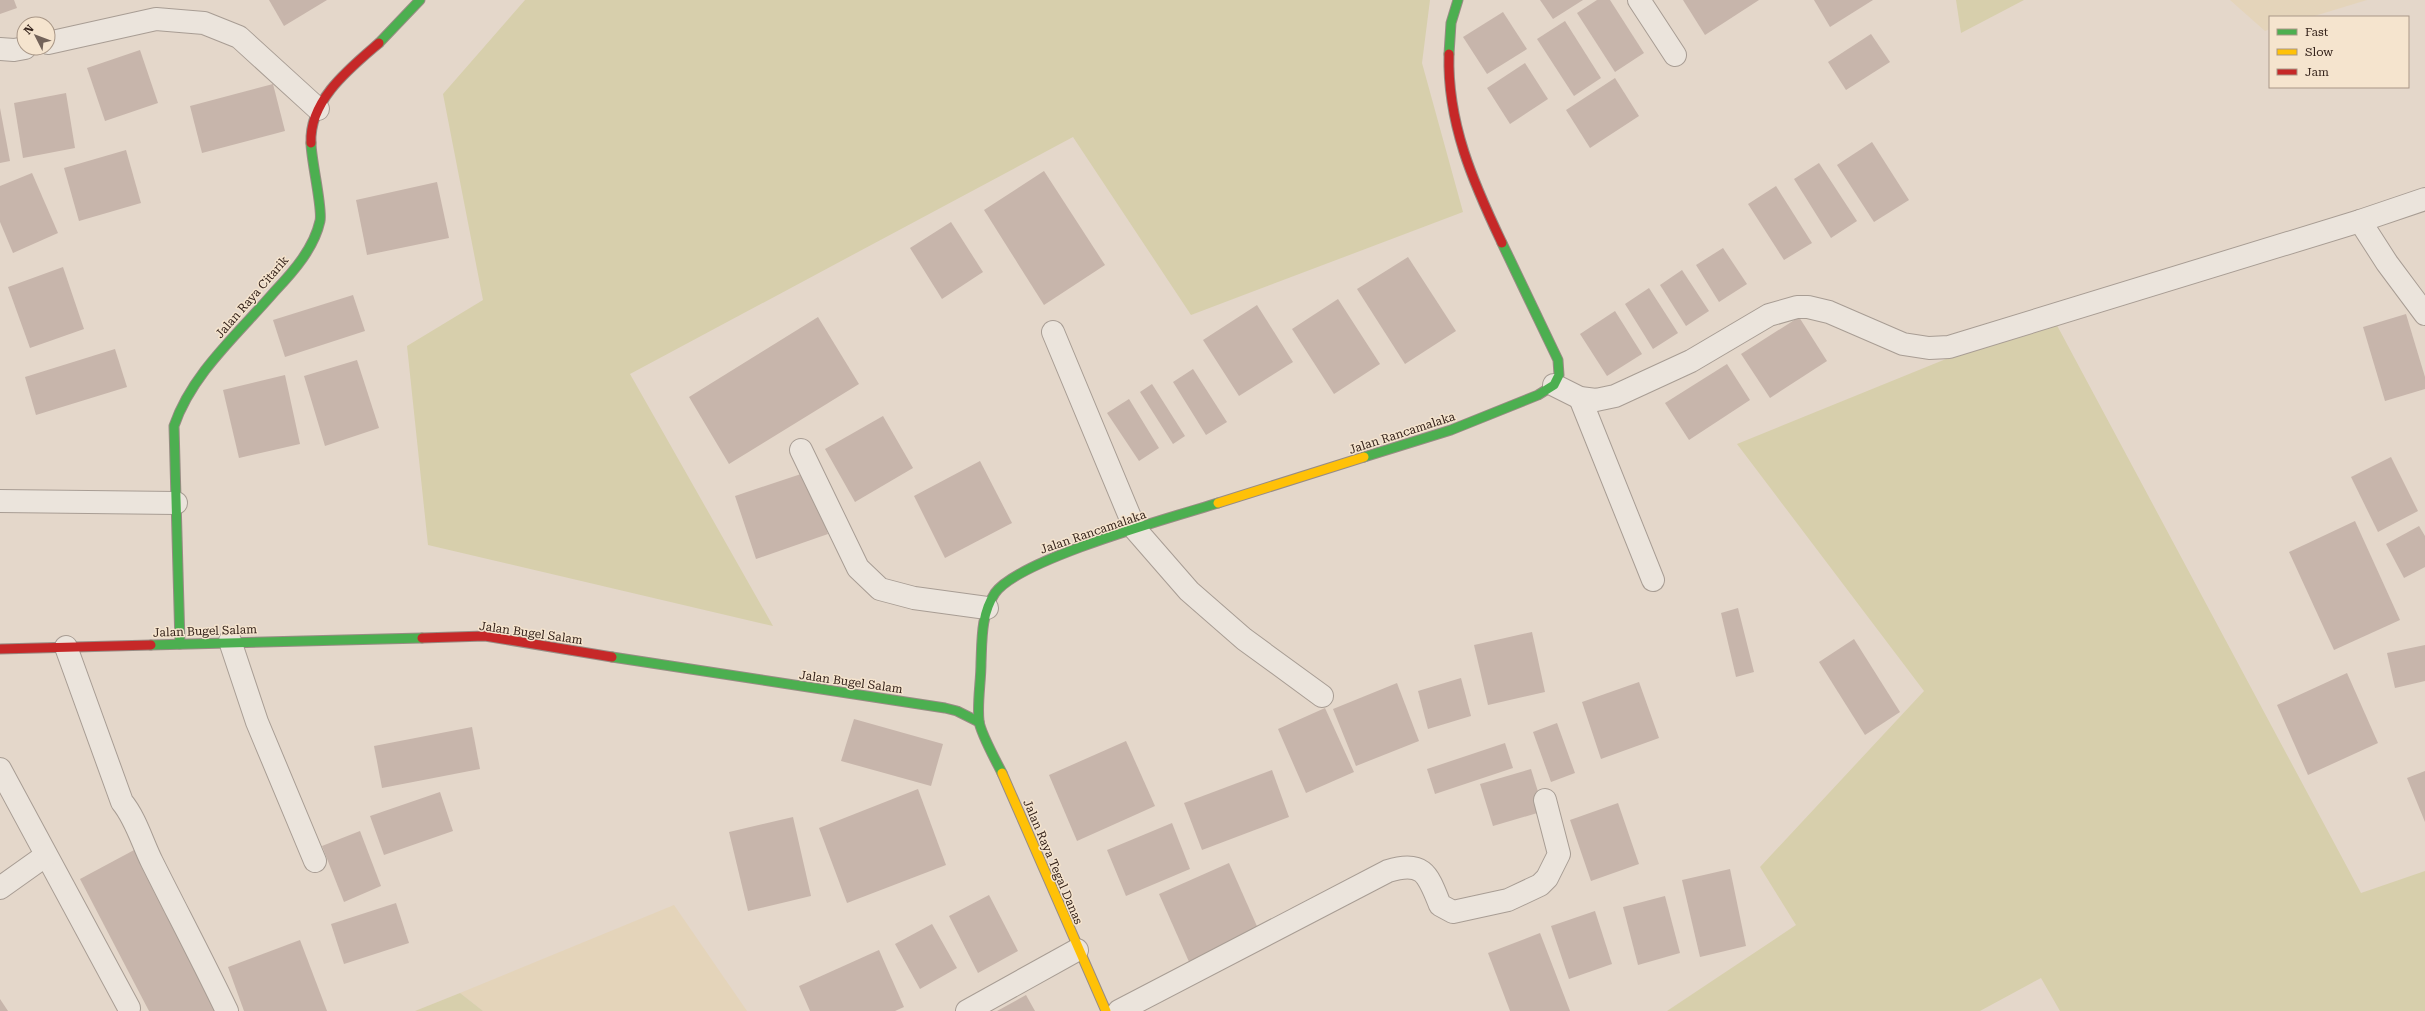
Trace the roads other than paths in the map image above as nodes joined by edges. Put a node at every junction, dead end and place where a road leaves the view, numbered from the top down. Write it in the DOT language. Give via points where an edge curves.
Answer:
graph roads {
  1 [pos="420,0"];
  2 [pos="1458,0"];
  3 [pos="1639,0"];
  4 [pos="56,41"];
  5 [pos="0,50"];
  6 [pos="16,50"];
  7 [pos="1675,55"];
  8 [pos="318,108"];
  9 [pos="2425,199"];
  10 [pos="2360,221"];
  11 [pos="2425,314"];
  12 [pos="1053,332"];
  13 [pos="1554,385"];
  14 [pos="1580,398"];
  15 [pos="801,450"];
  16 [pos="0,501"];
  17 [pos="176,503"];
  18 [pos="1135,529"];
  19 [pos="1653,580"];
  20 [pos="985,617"];
  21 [pos="230,642"];
  22 [pos="180,644"];
  23 [pos="66,647"];
  24 [pos="0,649"];
  25 [pos="1322,696"];
  26 [pos="979,722"];
  27 [pos="0,769"];
  28 [pos="1545,800"];
  29 [pos="45,856"];
  30 [pos="314,861"];
  31 [pos="0,888"];
  32 [pos="1078,950"];
  33 [pos="129,1008"];
  34 [pos="228,1011"];
  35 [pos="967,1011"];
  36 [pos="1106,1011"];
  37 [pos="1119,1011"];
  1 -- 8 [label="street, Jalan Raya Citarik" via="388,36 344,74"];
  2 -- 13 [label="street" via="1452,13 1447,55 1451,105 1458,138 1476,187 1558,360 1559,375"];
  3 -- 7 [label="street"];
  4 -- 8 [label="street" via="156,19 204,23 239,37"];
  5 -- 6 [label="street"];
  8 -- 17 [label="street, Jalan Raya Citarik" via="310,128 320,219 311,246 287,278 200,376 181,406 174,426"];
  9 -- 10 [label="street"];
  10 -- 11 [label="street"];
  10 -- 14 [label="street" via="1949,347 1929,348 1903,344 1828,312 1797,307 1770,315 1691,362 1615,396 1596,400"];
  12 -- 18 [label="street"];
  13 -- 14 [label="street"];
  13 -- 18 [label="street, Jalan Rancamalaka" via="1538,395 1451,430"];
  14 -- 19 [label="street"];
  15 -- 20 [label="street" via="858,568 880,590"];
  16 -- 17 [label="street"];
  17 -- 22 [label="street, Jalan Raya Citarik"];
  18 -- 20 [label="street, Jalan Rancamalaka" via="1032,566 1011,578 996,592"];
  18 -- 25 [label="street" via="1200,600 1244,639"];
  20 -- 26 [label="street, Jalan Rancamalaka"];
  21 -- 22 [label="street, Jalan Bugel Salam"];
  21 -- 26 [label="street, Jalan Bugel Salam" via="485,636 957,710"];
  21 -- 30 [label="street" via="257,722"];
  22 -- 23 [label="street, Jalan Bugel Salam"];
  23 -- 24 [label="street, Jalan Bugel Salam"];
  23 -- 34 [label="street" via="122,802"];
  26 -- 32 [label="street, Jalan Raya Tegal Danas"];
  27 -- 29 [label="street"];
  28 -- 37 [label="street" via="1559,854 1547,878 1540,885 1508,900 1453,912 1440,906 1423,871 1412,866 1400,867 1380,875"];
  29 -- 31 [label="street"];
  29 -- 33 [label="street"];
  32 -- 35 [label="street"];
  32 -- 36 [label="street, Jalan Raya Tegal Danas"];
}
